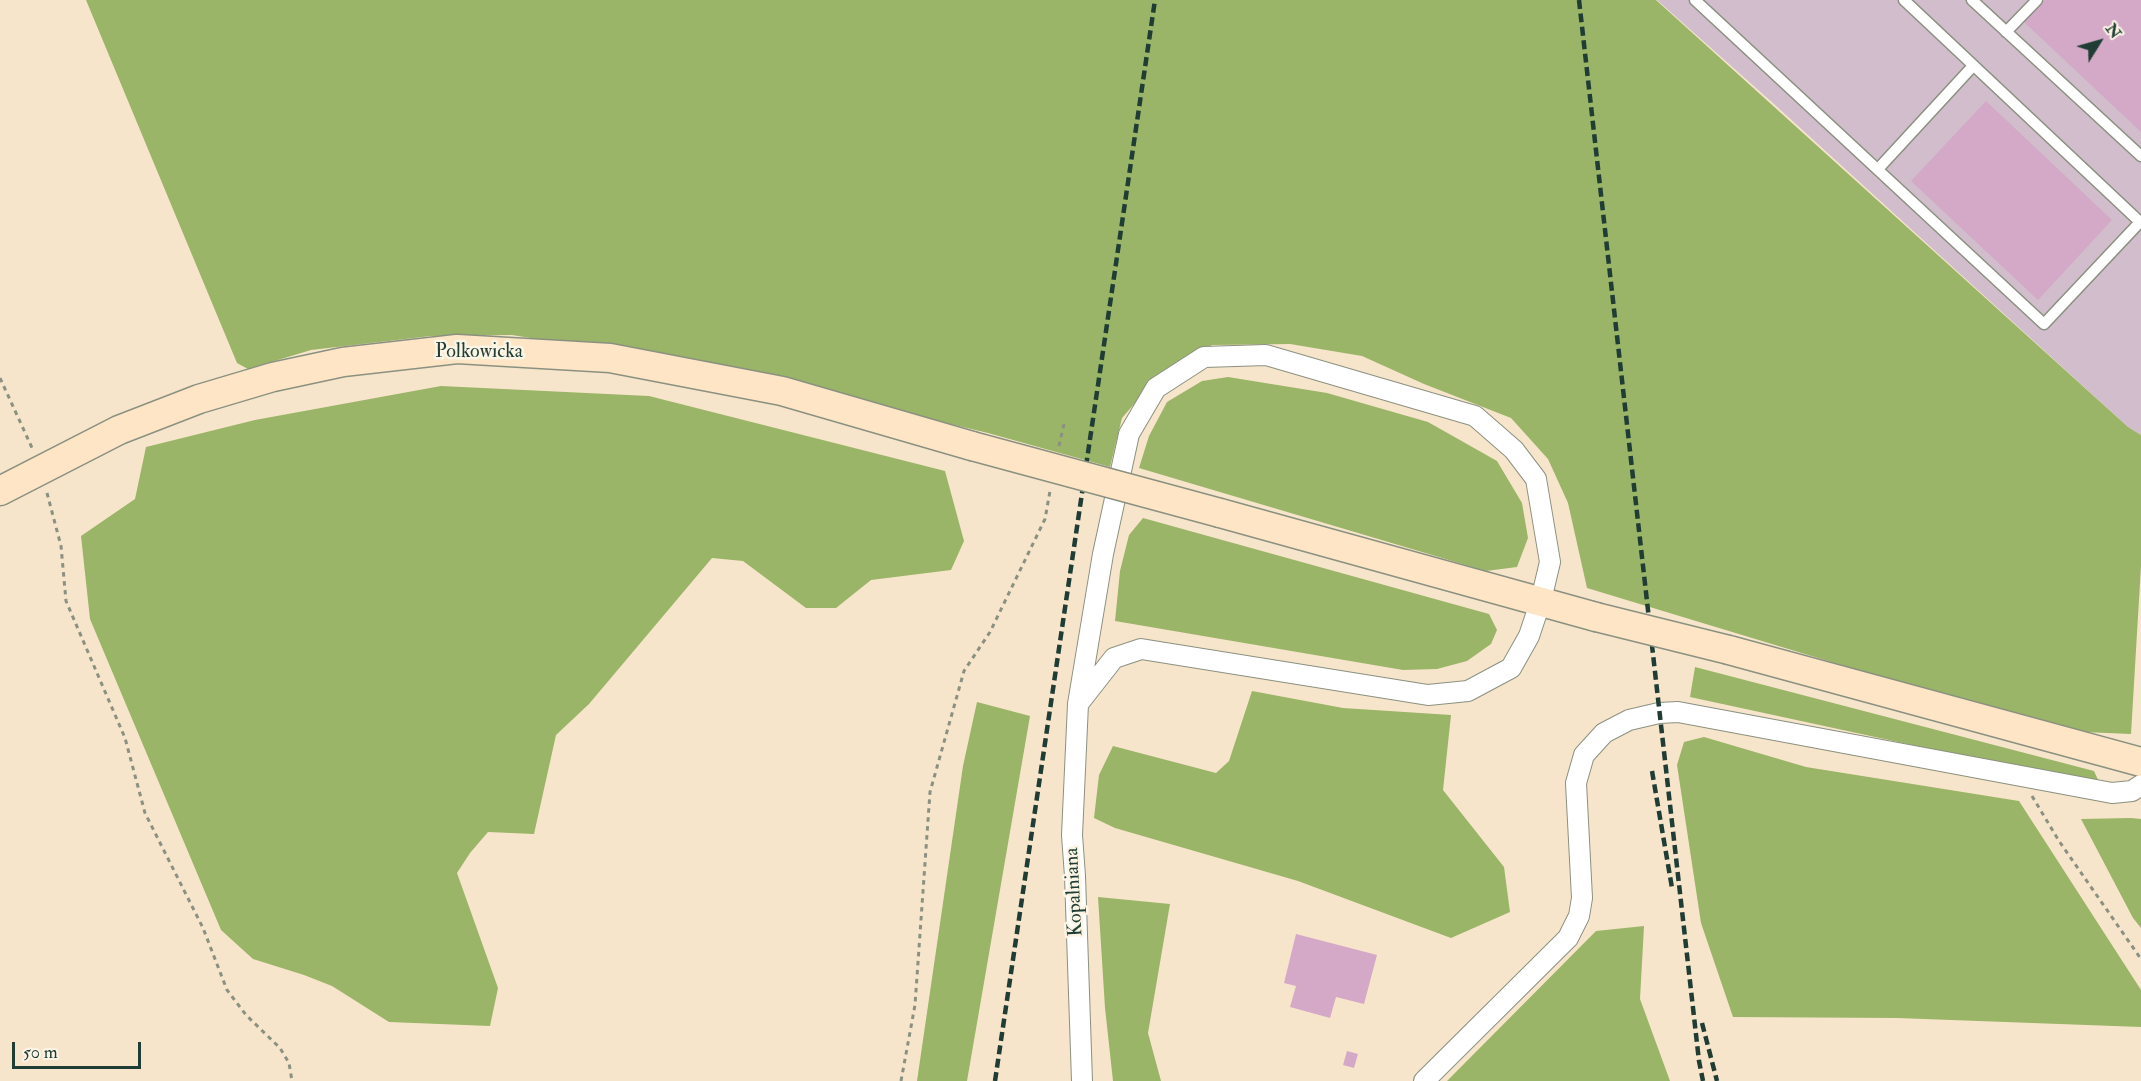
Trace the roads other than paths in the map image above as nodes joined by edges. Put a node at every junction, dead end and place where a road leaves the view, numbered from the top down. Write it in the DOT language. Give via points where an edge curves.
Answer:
graph roads {
  1 [pos="1695,0"];
  2 [pos="1904,0"];
  3 [pos="1972,0"];
  4 [pos="2037,0"];
  5 [pos="2006,32"];
  6 [pos="1973,66"];
  7 [pos="2141,156"];
  8 [pos="1878,169"];
  9 [pos="2140,221"];
  10 [pos="0,491"];
  11 [pos="1541,600"];
  12 [pos="1078,704"];
  13 [pos="2141,762"];
  14 [pos="2141,785"];
  15 [pos="1082,1081"];
  16 [pos="1424,1081"];
  1 -- 8 [label="lane"];
  2 -- 6 [label="lane"];
  3 -- 5 [label="lane"];
  4 -- 5 [label="lane"];
  5 -- 7 [label="lane"];
  6 -- 8 [label="lane"];
  6 -- 9 [label="lane"];
  8 -- 9 [label="lane" via="2044,324"];
  10 -- 11 [label="main road, Polkowicka, bridge" via="119,430 199,399 273,377 342,362 457,349 610,358 782,392"];
  11 -- 12 [label="street, Kopalniana" via="1529,636 1511,668 1468,691 1428,694 1140,649 1114,658"];
  11 -- 12 [label="street, Kopalniana" via="1550,562 1536,480 1514,450 1475,416 1266,355 1204,357 1156,388 1128,434"];
  11 -- 13 [label="main road, Polkowicka, bridge"];
  12 -- 15 [label="street, Kopalniana" via="1071,835"];
  14 -- 16 [label="street" via="2132,791 2112,792 1677,712 1629,720 1604,734 1584,755 1576,783 1582,898 1579,916 1568,938"];
}
